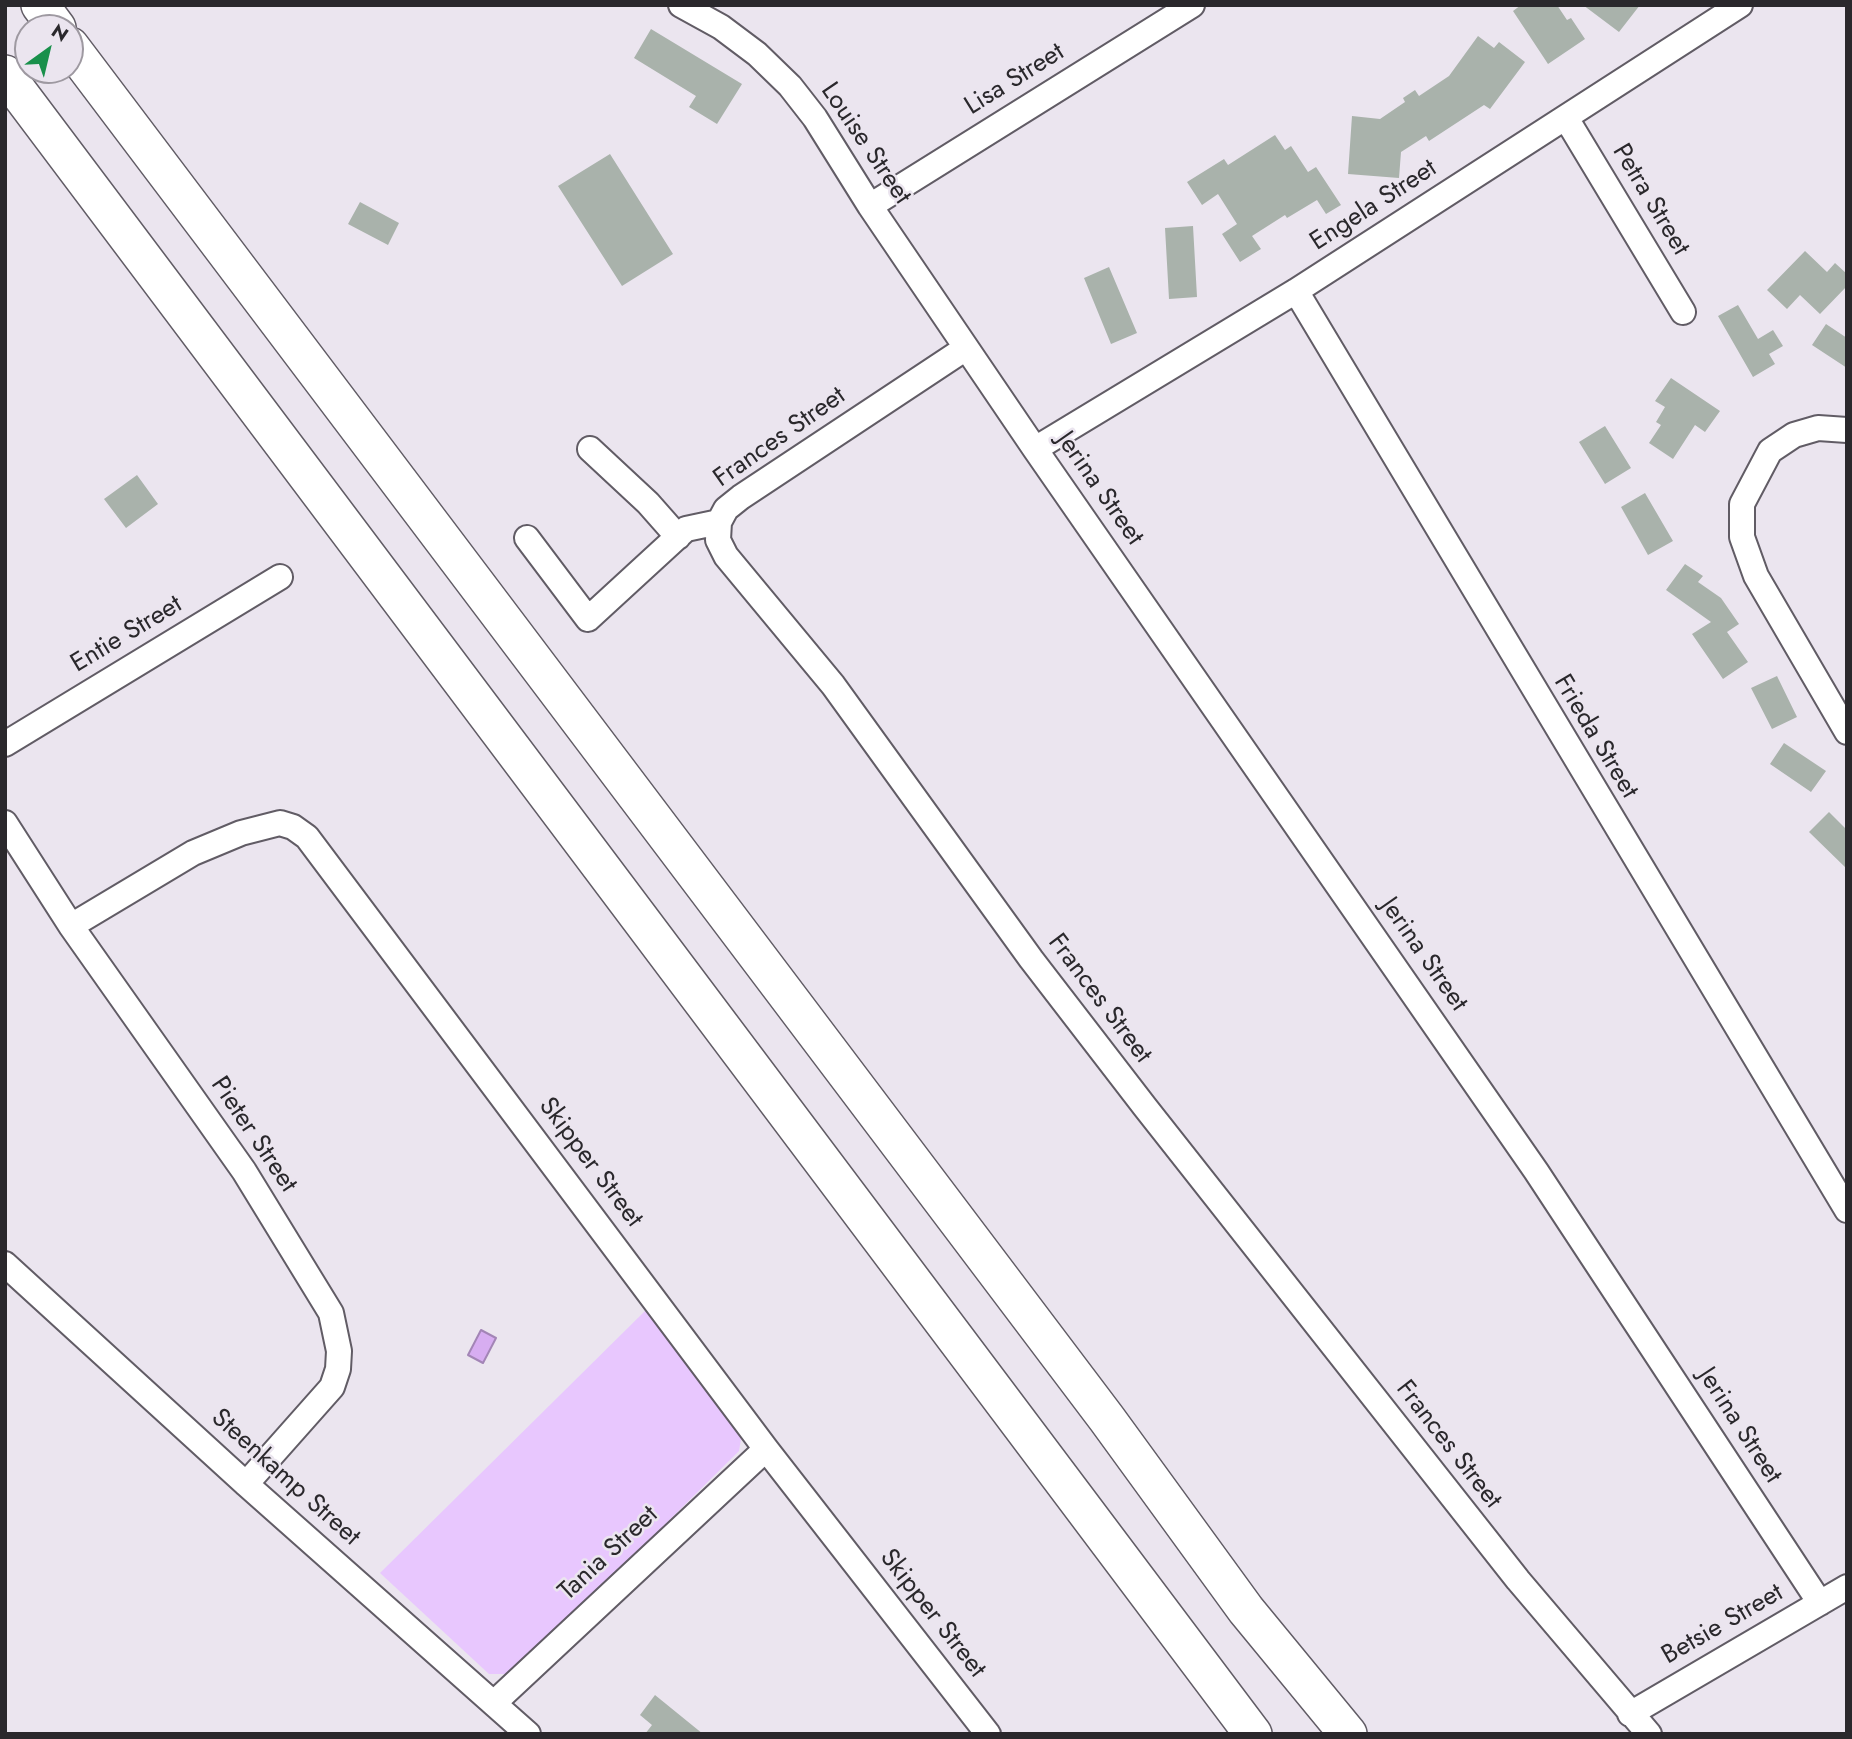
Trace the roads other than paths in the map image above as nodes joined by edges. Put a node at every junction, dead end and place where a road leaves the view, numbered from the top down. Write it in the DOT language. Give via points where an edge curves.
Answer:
graph roads {
  1 [pos="681,5"];
  2 [pos="1192,5"];
  3 [pos="1740,5"];
  4 [pos="84,65"];
  5 [pos="5,74"];
  6 [pos="1566,118"];
  7 [pos="870,205"];
  8 [pos="1296,291"];
  9 [pos="1682,312"];
  10 [pos="966,348"];
  11 [pos="1847,430"];
  12 [pos="590,449"];
  13 [pos="1035,449"];
  14 [pos="719,522"];
  15 [pos="678,537"];
  16 [pos="527,538"];
  17 [pos="280,577"];
  18 [pos="1847,732"];
  19 [pos="5,744"];
  20 [pos="5,823"];
  21 [pos="71,926"];
  22 [pos="1847,1210"];
  23 [pos="5,1264"];
  24 [pos="766,1449"];
  25 [pos="246,1484"];
  26 [pos="1847,1587"];
  27 [pos="1820,1603"];
  28 [pos="494,1703"];
  29 [pos="1630,1714"];
  30 [pos="528,1734"];
  31 [pos="988,1734"];
  32 [pos="1254,1734"];
  33 [pos="1348,1734"];
  34 [pos="1648,1734"];
  1 -- 7 [label="street, Louise Street" via="721,27 790,86"];
  2 -- 7 [label="street, Lisa Street"];
  3 -- 6 [label="street, Engela Street"];
  4 -- 33 [label="highway" via="1107,1419 1246,1610"];
  5 -- 32 [label="highway"];
  6 -- 8 [label="street, Engela Street"];
  6 -- 9 [label="street, Petra Street"];
  7 -- 10 [label="street, Louise Street"];
  8 -- 13 [label="street, Engela Street"];
  8 -- 22 [label="street, Frieda Street"];
  10 -- 13 [label="street, Jerina Street"];
  10 -- 14 [label="street, Frances Street" via="741,497"];
  11 -- 18 [label="street" via="1818,428 1794,435 1770,451 1741,505 1742,537 1756,576"];
  12 -- 15 [label="street"];
  13 -- 27 [label="street, Jerina Street" via="1536,1171"];
  14 -- 15 [label="street" via="691,526"];
  14 -- 29 [label="street, Frances Street" via="718,540 726,556 833,685 1031,959 1400,1432"];
  15 -- 16 [label="street" via="588,619"];
  17 -- 19 [label="street, Entie Street"];
  20 -- 21 [label="street, Pieter Street"];
  21 -- 24 [label="street, Skipper Street" via="193,853 241,833 280,823 307,837"];
  21 -- 25 [label="street, Pieter Street" via="244,1171 331,1313 338,1369 332,1387"];
  23 -- 25 [label="street, Steenkamp Street"];
  24 -- 28 [label="street, Tania Street"];
  24 -- 31 [label="street, Skipper Street"];
  25 -- 28 [label="street, Steenkamp Street"];
  26 -- 27 [label="street, Betsie Street"];
  27 -- 29 [label="street, Betsie Street"];
  28 -- 30 [label="street, Steenkamp Street"];
  29 -- 34 [label="street, Frances Street"];
}
